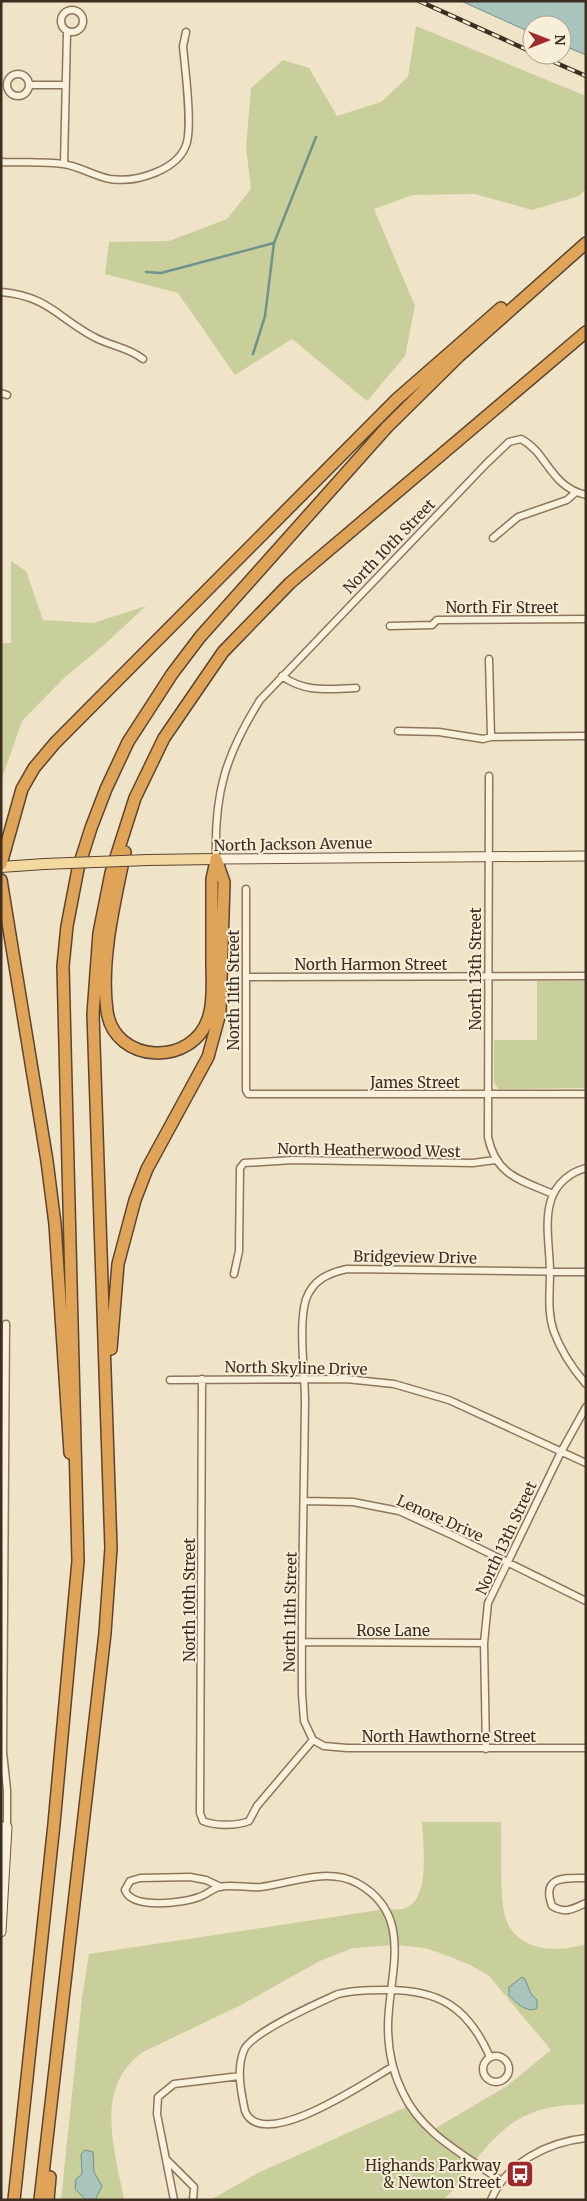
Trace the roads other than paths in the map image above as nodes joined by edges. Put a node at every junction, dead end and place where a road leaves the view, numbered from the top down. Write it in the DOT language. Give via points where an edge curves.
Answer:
graph roads {
  1 [pos="68,32"];
  2 [pos="186,32"];
  3 [pos="30,85"];
  4 [pos="65,85"];
  5 [pos="1,162"];
  6 [pos="64,164"];
  7 [pos="586,243"];
  8 [pos="557,268"];
  9 [pos="1,292"];
  10 [pos="586,332"];
  11 [pos="142,359"];
  12 [pos="576,492"];
  13 [pos="586,495"];
  14 [pos="493,538"];
  15 [pos="586,619"];
  16 [pos="390,626"];
  17 [pos="489,659"];
  18 [pos="282,676"];
  19 [pos="356,688"];
  20 [pos="398,731"];
  21 [pos="586,736"];
  22 [pos="491,737"];
  23 [pos="489,776"];
  24 [pos="135,798"];
  25 [pos="586,856"];
  26 [pos="488,857"];
  27 [pos="216,859"];
  28 [pos="1,865"];
  29 [pos="1,880"];
  30 [pos="246,889"];
  31 [pos="488,976"];
  32 [pos="586,976"];
  33 [pos="246,978"];
  34 [pos="246,1090"];
  35 [pos="586,1094"];
  36 [pos="487,1095"];
  37 [pos="495,1160"];
  38 [pos="586,1168"];
  39 [pos="553,1194"];
  40 [pos="550,1272"];
  41 [pos="586,1272"];
  42 [pos="234,1274"];
  43 [pos="6,1324"];
  44 [pos="305,1378"];
  45 [pos="202,1379"];
  46 [pos="170,1380"];
  47 [pos="3,1382"];
  48 [pos="586,1384"];
  49 [pos="586,1407"];
  50 [pos="107,1415"];
  51 [pos="562,1452"];
  52 [pos="586,1463"];
  53 [pos="304,1501"];
  54 [pos="3,1506"];
  55 [pos="508,1563"];
  56 [pos="586,1601"];
  57 [pos="3,1629"];
  58 [pos="302,1642"];
  59 [pos="484,1643"];
  60 [pos="68,1670"];
  61 [pos="313,1740"];
  62 [pos="586,1748"];
  63 [pos="486,1749"];
  64 [pos="2,1752"];
  65 [pos="4,1827"];
  66 [pos="586,1878"];
  67 [pos="221,1887"];
  68 [pos="586,1903"];
  69 [pos="1,1932"];
  70 [pos="391,1990"];
  71 [pos="63,1994"];
  72 [pos="490,2057"];
  73 [pos="392,2067"];
  74 [pos="240,2076"];
  75 [pos="586,2138"];
  76 [pos="167,2160"];
  77 [pos="500,2180"];
  78 [pos="14,2200"];
  79 [pos="40,2200"];
  80 [pos="48,2200"];
  81 [pos="174,2200"];
  82 [pos="193,2200"];
  83 [pos="491,2200"];
  1 -- 4 [label="street"];
  2 -- 6 [label="street" via="189,130 187,144 178,159 161,169 125,180 93,175"];
  3 -- 4 [label="street"];
  4 -- 6 [label="street"];
  5 -- 6 [label="street"];
  7 -- 8 [label="highway"];
  8 -- 28 [label="highway" via="454,347 397,399 56,743 34,768 22,789"];
  8 -- 60 [label="highway" via="387,427 200,637 153,701 128,742 91,828 78,869 63,966 78,1515 76,1601"];
  9 -- 11 [label="street" via="47,305 92,337 133,351"];
  10 -- 24 [label="highway" via="290,583 223,652 164,738"];
  12 -- 13 [label="street"];
  12 -- 14 [label="street" via="561,502 518,516"];
  12 -- 18 [label="street, North 10th Street" via="561,483 528,444 518,438 509,442"];
  15 -- 16 [label="street, North Fir Street" via="438,620 432,625"];
  17 -- 22 [label="street"];
  18 -- 19 [label="street" via="294,685 310,689"];
  18 -- 27 [label="street, North 10th Street" via="260,700 226,765 217,809"];
  20 -- 22 [label="street" via="439,732 483,739"];
  21 -- 22 [label="street"];
  23 -- 26 [label="street, North 13th Street"];
  24 -- 27 [label="highway" via="110,926 107,1011 112,1026 127,1043 150,1054 187,1046 202,1033 209,1016 212,994 212,879"];
  24 -- 50 [label="highway" via="110,873 100,925 93,1014"];
  25 -- 26 [label="main road, North Jackson Avenue"];
  26 -- 27 [label="main road, North Jackson Avenue"];
  26 -- 31 [label="street, North 13th Street"];
  27 -- 28 [label="main road, North Jackson Avenue, bridge"];
  27 -- 50 [label="highway" via="224,882 220,1013 208,1057 148,1169 125,1231 115,1288"];
  29 -- 60 [label="highway" via="47,1161 59,1271 73,1522"];
  30 -- 33 [label="street, North 11th Street"];
  31 -- 32 [label="street, North Harmon Street"];
  31 -- 33 [label="street, North Harmon Street"];
  31 -- 36 [label="street, North 13th Street"];
  33 -- 34 [label="street, North 11th Street"];
  34 -- 36 [label="street, James Street" via="256,1096"];
  35 -- 36 [label="street, James Street"];
  36 -- 37 [label="street, North 13th Street" via="488,1137"];
  37 -- 39 [label="street" via="514,1177"];
  37 -- 42 [label="street, North Heatherwood West" via="473,1164 301,1160 244,1163 240,1168 238,1264"];
  38 -- 39 [label="street" via="570,1175"];
  39 -- 40 [label="street" via="548,1216"];
  40 -- 41 [label="street, Bridgeview Drive"];
  40 -- 44 [label="street, Bridgeview Drive" via="364,1268 327,1274 310,1290 304,1307"];
  40 -- 48 [label="street" via="548,1300 554,1333"];
  43 -- 47 [label="street"];
  44 -- 45 [label="street, North Skyline Drive"];
  44 -- 51 [label="street, North Skyline Drive" via="364,1380 424,1392 485,1415"];
  44 -- 53 [label="street, North 11th Street"];
  45 -- 46 [label="street, North Skyline Drive"];
  45 -- 61 [label="street, North 10th Street" via="200,1814 203,1821 249,1821 257,1806"];
  47 -- 54 [label="street"];
  49 -- 51 [label="street, North 13th Street"];
  50 -- 71 [label="highway" via="111,1548 105,1633"];
  51 -- 52 [label="street, North Skyline Drive"];
  51 -- 55 [label="street, North 13th Street"];
  53 -- 55 [label="street, Lenore Drive" via="353,1502 399,1511"];
  53 -- 58 [label="street, North 11th Street"];
  54 -- 57 [label="street"];
  55 -- 56 [label="street, Lenore Drive"];
  55 -- 59 [label="street, North 13th Street" via="488,1603"];
  57 -- 64 [label="street"];
  58 -- 59 [label="street, Rose Lane"];
  58 -- 61 [label="street, North 11th Street" via="303,1714"];
  59 -- 63 [label="street, North 13th Street"];
  60 -- 78 [label="highway"];
  61 -- 63 [label="street, North Hawthorne Street" via="324,1746 347,1748"];
  62 -- 63 [label="street, North Hawthorne Street"];
  64 -- 65 [label="street" via="7,1790"];
  65 -- 69 [label="main road"];
  66 -- 68 [label="street" via="559,1879 549,1893 552,1906 559,1910 572,1910"];
  67 -- 67 [label="street" via="198,1878 156,1877 134,1880 127,1884 125,1890 137,1901 160,1903 194,1899"];
  67 -- 70 [label="street" via="259,1887 326,1876 341,1877 359,1884 381,1902 394,1928"];
  70 -- 72 [label="street" via="419,1992 454,2005 473,2024"];
  70 -- 73 [label="street" via="388,2026"];
  70 -- 74 [label="street" via="357,1990 338,1994 265,2031 246,2046"];
  71 -- 79 [label="highway"];
  71 -- 80 [label="highway"];
  72 -- 72 [label="street" via="484,2063 484,2075 490,2081 499,2082 506,2077 508,2065 503,2058"];
  73 -- 74 [label="street" via="318,2109 297,2119 274,2124 257,2123 247,2115"];
  73 -- 77 [label="street" via="403,2094 427,2128"];
  74 -- 76 [label="street" via="189,2080 160,2093 157,2114"];
  75 -- 77 [label="street" via="568,2140 539,2151"];
  76 -- 81 [label="street"];
  76 -- 82 [label="street" via="194,2187"];
  77 -- 83 [label="street"];
}
